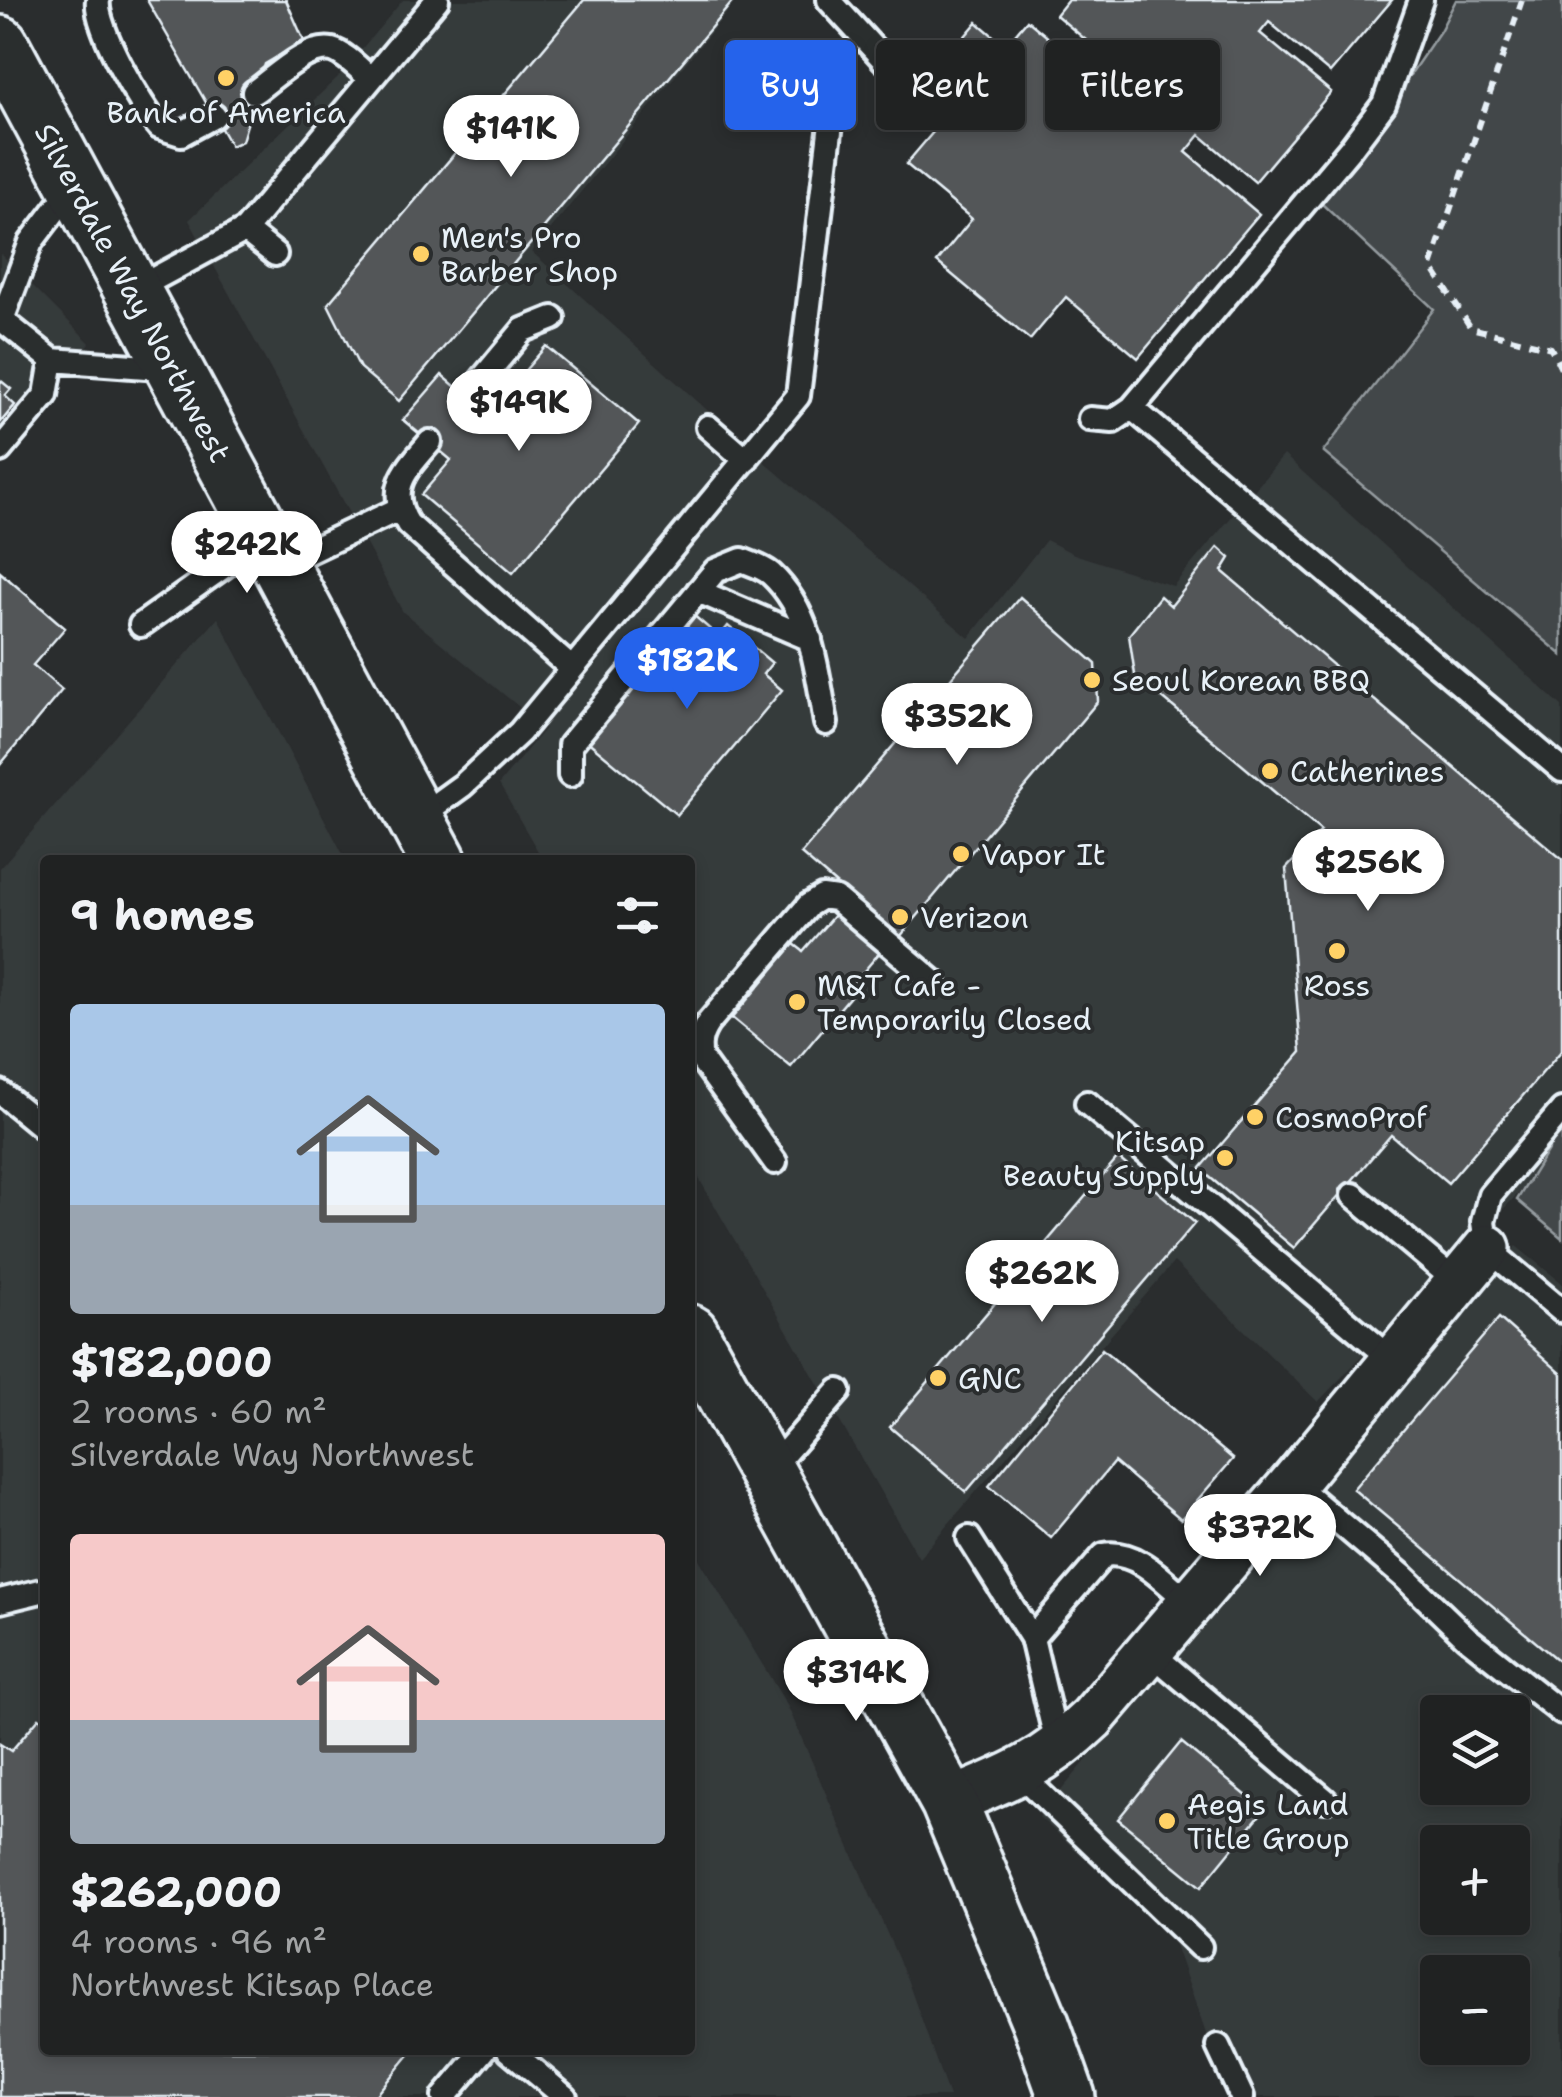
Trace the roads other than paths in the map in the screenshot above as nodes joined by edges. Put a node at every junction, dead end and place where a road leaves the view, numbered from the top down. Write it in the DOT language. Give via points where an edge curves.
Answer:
graph roads {
  1 [pos="98,0"];
  2 [pos="437,0"];
  3 [pos="828,0"];
  4 [pos="1421,0"];
  5 [pos="0,44"];
  6 [pos="876,51"];
  7 [pos="371,79"];
  8 [pos="254,92"];
  9 [pos="214,116"];
  10 [pos="830,130"];
  11 [pos="75,184"];
  12 [pos="246,230"];
  13 [pos="275,254"];
  14 [pos="132,292"];
  15 [pos="553,318"];
  16 [pos="52,360"];
  17 [pos="173,368"];
  18 [pos="468,396"];
  19 [pos="1132,408"];
  20 [pos="1090,420"];
  21 [pos="708,426"];
  22 [pos="430,442"];
  23 [pos="0,450"];
  24 [pos="746,460"];
  25 [pos="399,510"];
  26 [pos="271,552"];
  27 [pos="698,591"];
  28 [pos="141,625"];
  29 [pos="810,639"];
  30 [pos="572,669"];
  31 [pos="826,723"];
  32 [pos="1562,770"];
  33 [pos="570,775"];
  34 [pos="427,840"];
  35 [pos="934,982"];
  36 [pos="0,1092"];
  37 [pos="1087,1103"];
  38 [pos="1562,1110"];
  39 [pos="40,1125"];
  40 [pos="775,1162"];
  41 [pos="1353,1194"];
  42 [pos="1487,1248"];
  43 [pos="1458,1283"];
  44 [pos="1562,1311"];
  45 [pos="695,1342"];
  46 [pos="1394,1362"];
  47 [pos="838,1391"];
  48 [pos="766,1474"];
  49 [pos="1294,1483"];
  50 [pos="969,1538"];
  51 [pos="40,1591"];
  52 [pos="0,1600"];
  53 [pos="1190,1603"];
  54 [pos="1032,1638"];
  55 [pos="1149,1651"];
  56 [pos="1562,1713"];
  57 [pos="1058,1748"];
  58 [pos="1020,1774"];
  59 [pos="1325,1800"];
  60 [pos="949,1802"];
  61 [pos="1200,1947"];
  62 [pos="1218,2046"];
  63 [pos="480,2055"];
  64 [pos="516,2055"];
  65 [pos="444,2097"];
  66 [pos="565,2097"];
  67 [pos="1067,2097"];
  68 [pos="1242,2097"];
  1 -- 9 [label="lane" via="106,36 159,127 181,134"];
  2 -- 7 [label="lane"];
  3 -- 6 [label="lane"];
  4 -- 19 [label="lane" via="1384,104"];
  5 -- 11 [label="main road, Silverdale Way Northwest"];
  7 -- 8 [label="lane" via="335,50 322,50"];
  7 -- 12 [label="lane"];
  10 -- 24 [label="lane" via="798,396"];
  11 -- 14 [label="main road, Silverdale Way Northwest"];
  11 -- 16 [label="lane" via="31,242 2,320"];
  12 -- 13 [label="lane"];
  12 -- 14 [label="lane"];
  14 -- 17 [label="main road, Silverdale Way Northwest"];
  15 -- 18 [label="lane" via="523,330"];
  16 -- 17 [label="lane"];
  16 -- 23 [label="lane" via="46,395"];
  17 -- 26 [label="main road, Silverdale Way Northwest"];
  19 -- 20 [label="lane" via="1113,421"];
  19 -- 32 [label="lane"];
  21 -- 24 [label="lane"];
  22 -- 25 [label="lane" via="406,469"];
  24 -- 30 [label="lane"];
  25 -- 26 [label="lane"];
  25 -- 30 [label="lane"];
  26 -- 28 [label="lane"];
  26 -- 34 [label="main road, Silverdale Way Northwest"];
  27 -- 29 [label="lane"];
  27 -- 29 [label="lane" via="716,571 742,560 769,572 799,611"];
  27 -- 33 [label="lane" via="570,745"];
  29 -- 31 [label="lane"];
  30 -- 34 [label="lane" via="520,732 463,785"];
  35 -- 40 [label="lane" via="836,899 822,897 810,905 708,1023 698,1047"];
  36 -- 39 [label="lane"];
  37 -- 46 [label="lane"];
  38 -- 42 [label="lane" via="1490,1195 1483,1222"];
  41 -- 43 [label="lane"];
  42 -- 43 [label="street"];
  42 -- 44 [label="lane"];
  43 -- 46 [label="street"];
  45 -- 48 [label="main road"];
  46 -- 49 [label="street"];
  47 -- 48 [label="lane"];
  48 -- 60 [label="main road"];
  49 -- 53 [label="street"];
  49 -- 56 [label="lane"];
  50 -- 54 [label="lane"];
  51 -- 52 [label="lane"];
  53 -- 54 [label="lane" via="1137,1561 1104,1555"];
  53 -- 55 [label="street"];
  54 -- 57 [label="lane"];
  55 -- 57 [label="street"];
  55 -- 59 [label="lane"];
  57 -- 58 [label="street"];
  58 -- 60 [label="street"];
  58 -- 61 [label="lane"];
  60 -- 67 [label="main road"];
  62 -- 68 [label="lane"];
  63 -- 65 [label="lane"];
  64 -- 66 [label="lane"];
}
